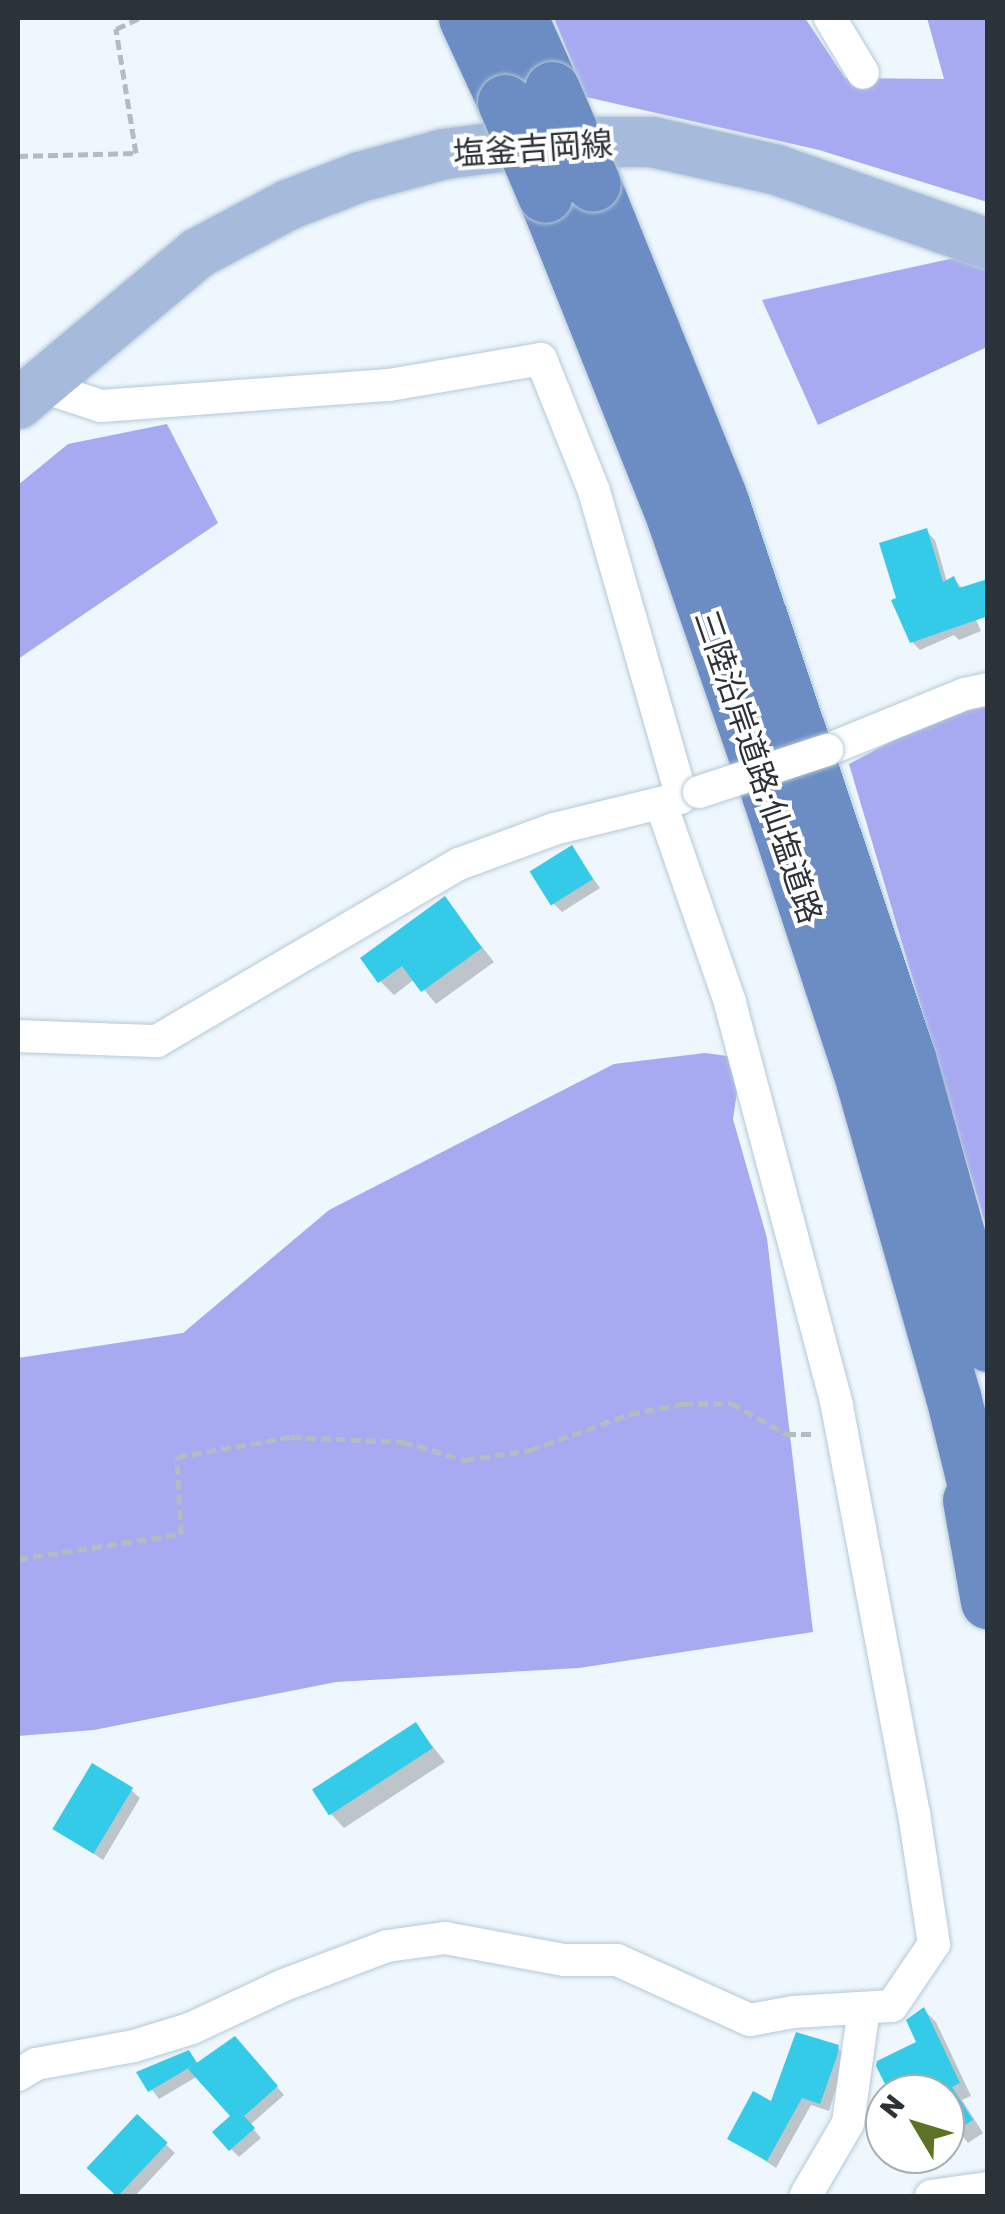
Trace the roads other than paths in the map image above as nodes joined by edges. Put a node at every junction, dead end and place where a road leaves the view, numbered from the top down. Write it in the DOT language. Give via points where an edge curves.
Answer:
graph roads {
  1 [pos="466,18"];
  2 [pos="520,18"];
  3 [pos="830,18"];
  4 [pos="862,73"];
  5 [pos="528,96"];
  6 [pos="569,189"];
  7 [pos="988,244"];
  8 [pos="29,395"];
  9 [pos="988,689"];
  10 [pos="681,798"];
  11 [pos="18,1036"];
  12 [pos="988,1344"];
  13 [pos="953,1396"];
  14 [pos="988,1538"];
  15 [pos="988,1601"];
  16 [pos="864,2008"];
  17 [pos="18,2075"];
  18 [pos="976,2191"];
  19 [pos="806,2196"];
  20 [pos="931,2196"];
  1 -- 5 [label="highway, 三陸沿岸道路;仙塩道路"];
  2 -- 5 [label="highway, 三陸沿岸道路;仙塩道路"];
  3 -- 4 [label="street"];
  5 -- 6 [label="highway, 三陸沿岸道路;仙塩道路, bridge"];
  6 -- 12 [label="highway, 三陸沿岸道路;仙塩道路" via="726,514 908,1058"];
  6 -- 13 [label="highway, 三陸沿岸道路;仙塩道路" via="860,1070"];
  7 -- 8 [label="main road, 塩釜吉岡線" via="778,170 652,142 539,142 444,154 288,205 198,253"];
  8 -- 10 [label="street" via="101,406 388,385 541,359 594,491"];
  9 -- 10 [label="street, bridge"];
  10 -- 11 [label="street" via="554,829 459,864 157,1041"];
  10 -- 16 [label="street" via="837,1405 934,1944 892,2006"];
  13 -- 14 [label="highway, 三陸沿岸道路;仙塩道路"];
  13 -- 15 [label="highway"];
  16 -- 17 [label="street" via="750,2020 617,1960 564,1960 446,1938 388,1946 192,2028 36,2064"];
  16 -- 19 [label="street" via="848,2123"];
  18 -- 20 [label="street"];
}
